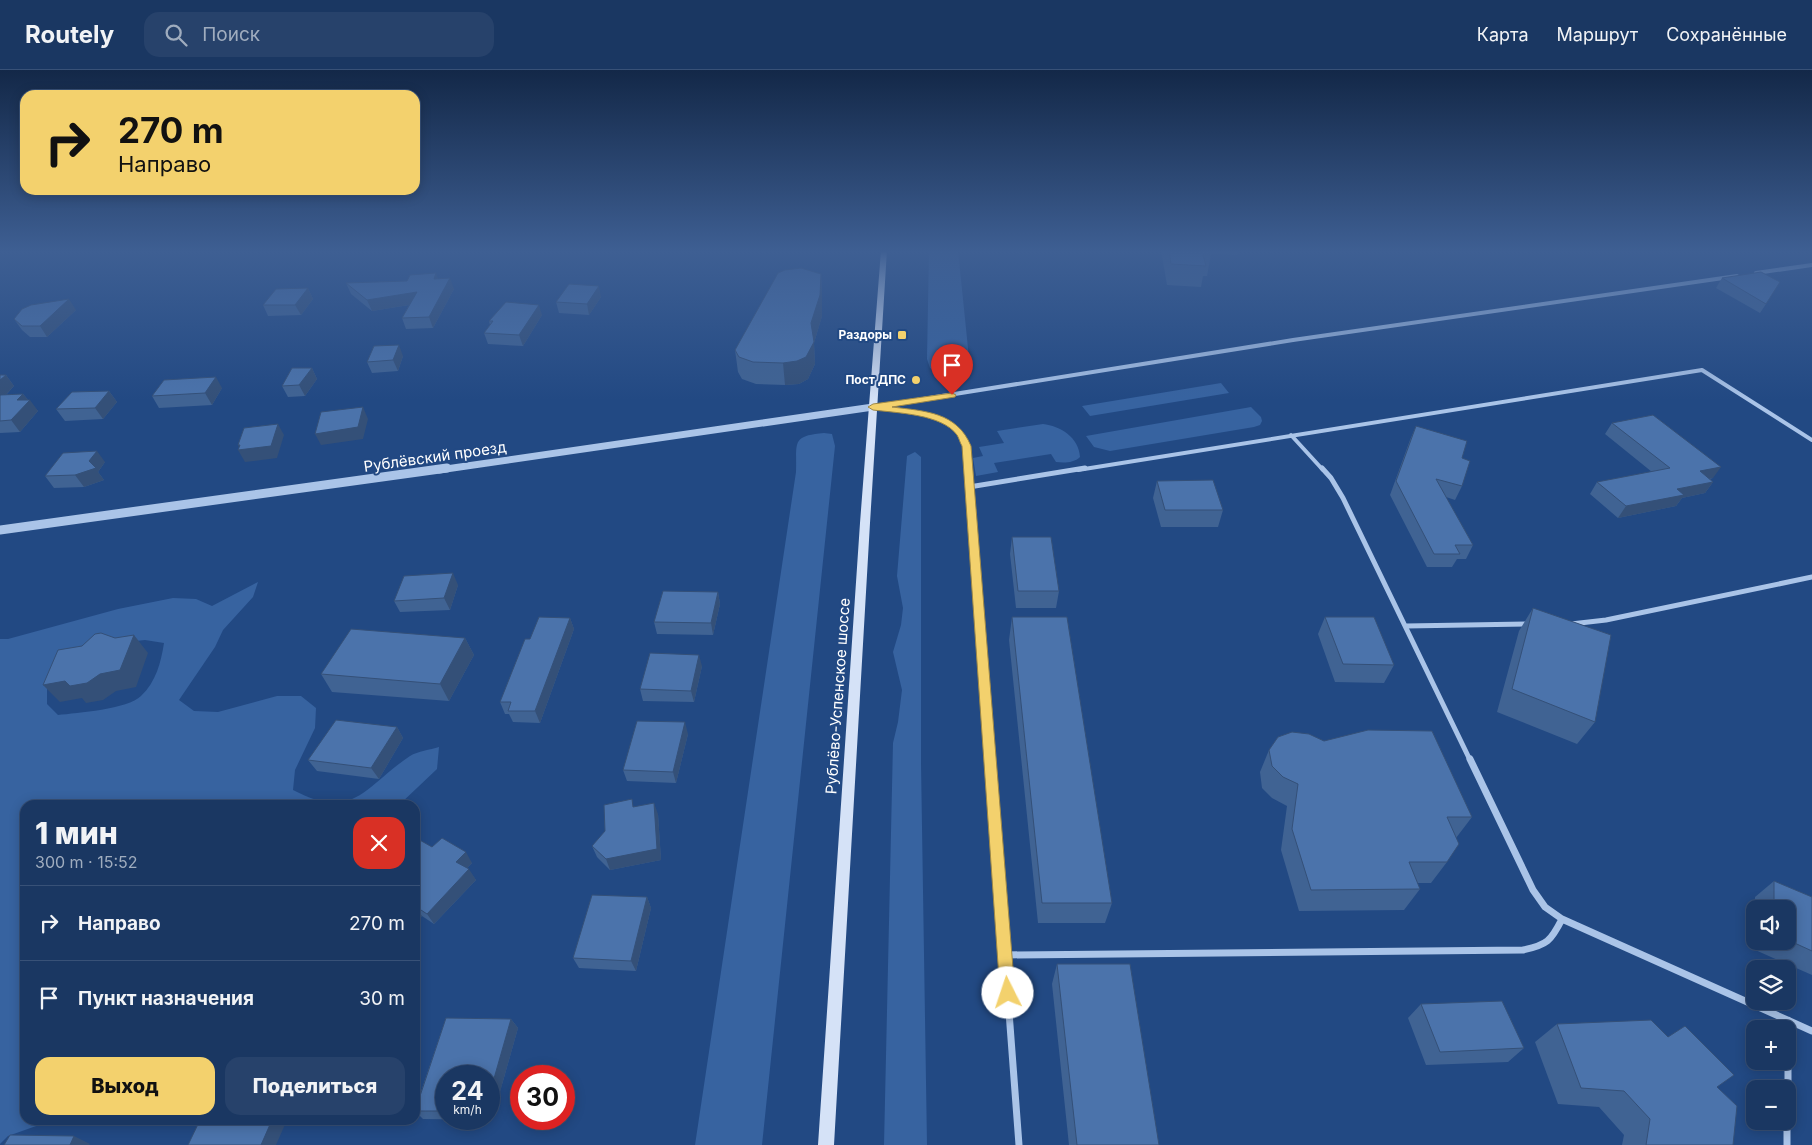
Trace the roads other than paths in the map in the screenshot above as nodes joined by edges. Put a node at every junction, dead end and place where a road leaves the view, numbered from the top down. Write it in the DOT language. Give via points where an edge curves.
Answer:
graph roads {
  1 [pos="880,300"];
  2 [pos="1569,300"];
  3 [pos="873,407"];
  4 [pos="1291,435"];
  5 [pos="1812,440"];
  6 [pos="969,487"];
  7 [pos="0,530"];
  8 [pos="1812,577"];
  9 [pos="1535,624"];
  10 [pos="1565,624"];
  11 [pos="1406,626"];
  12 [pos="1562,919"];
  13 [pos="1005,955"];
  14 [pos="1788,1020"];
  15 [pos="1796,1024"];
  16 [pos="1812,1031"];
  17 [pos="1787,1130"];
  18 [pos="826,1145"];
  19 [pos="1019,1145"];
  20 [pos="1787,1145"];
  1 -- 3 [label="main road, Рублёво-Успенское шоссе"];
  2 -- 3 [label="street" via="1293,340"];
  3 -- 6 [label="street" via="927,414 949,424 961,434 966,446"];
  3 -- 7 [label="street, Рублёвский проезд"];
  3 -- 18 [label="main road, Рублёво-Успенское шоссе"];
  4 -- 5 [label="street" via="1702,370"];
  4 -- 6 [label="street"];
  4 -- 11 [label="street" via="1331,478 1344,498"];
  6 -- 13 [label="street"];
  8 -- 10 [label="street" via="1606,620"];
  9 -- 11 [label="street"];
  11 -- 12 [label="street" via="1533,890 1545,907"];
  12 -- 13 [label="street" via="1544,946 1523,950"];
  12 -- 14 [label="street"];
  13 -- 19 [label="street"];
  15 -- 16 [label="street"];
  17 -- 20 [label="street"];
}
